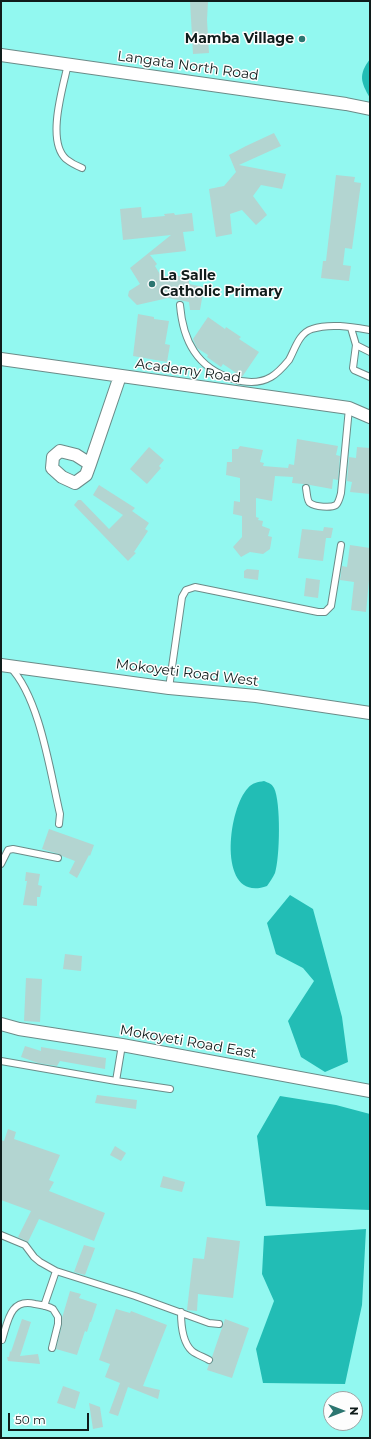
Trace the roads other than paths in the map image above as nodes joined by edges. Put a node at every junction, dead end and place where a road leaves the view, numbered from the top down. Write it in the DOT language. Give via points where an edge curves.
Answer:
graph roads {
  1 [pos="1,55"];
  2 [pos="68,64"];
  3 [pos="370,109"];
  4 [pos="82,168"];
  5 [pos="180,305"];
  6 [pos="351,328"];
  7 [pos="370,330"];
  8 [pos="356,345"];
  9 [pos="370,352"];
  10 [pos="1,359"];
  11 [pos="120,376"];
  12 [pos="370,377"];
  13 [pos="349,408"];
  14 [pos="370,417"];
  15 [pos="90,464"];
  16 [pos="306,488"];
  17 [pos="342,545"];
  18 [pos="5,665"];
  19 [pos="169,688"];
  20 [pos="370,713"];
  21 [pos="58,824"];
  22 [pos="58,858"];
  23 [pos="1,864"];
  24 [pos="1,1024"];
  25 [pos="122,1045"];
  26 [pos="1,1061"];
  27 [pos="116,1081"];
  28 [pos="170,1089"];
  29 [pos="370,1091"];
  30 [pos="1,1235"];
  31 [pos="56,1271"];
  32 [pos="44,1306"];
  33 [pos="181,1312"];
  34 [pos="219,1324"];
  35 [pos="2,1340"];
  36 [pos="52,1348"];
  37 [pos="209,1360"];
  1 -- 2 [label="street, Langata North Road"];
  2 -- 3 [label="street, Langata North Road"];
  2 -- 4 [label="lane" via="57,110 56,130 59,149 65,158"];
  5 -- 6 [label="lane" via="181,322 188,341 202,362 220,375 238,381 254,382 271,376 282,368 297,342 311,329 330,326"];
  6 -- 7 [label="lane"];
  6 -- 8 [label="lane"];
  8 -- 9 [label="lane"];
  8 -- 12 [label="lane" via="353,368"];
  10 -- 11 [label="street, Academy Road"];
  11 -- 13 [label="street, Academy Road"];
  11 -- 15 [label="street"];
  13 -- 14 [label="street, Academy Road"];
  13 -- 16 [label="lane" via="341,493 337,503 334,506 314,505 308,501"];
  17 -- 19 [label="lane" via="331,606 325,612 195,587 186,590 182,597"];
  18 -- 19 [label="street, Mokoyeti Road West"];
  18 -- 21 [label="lane" via="16,674 29,697 39,725 60,814"];
  19 -- 20 [label="street, Mokoyeti Road West" via="256,696"];
  22 -- 23 [label="lane" via="13,849 8,850"];
  24 -- 25 [label="street, Mokoyeti Road East"];
  25 -- 27 [label="lane"];
  25 -- 29 [label="street, Mokoyeti Road East"];
  26 -- 27 [label="lane"];
  27 -- 28 [label="lane"];
  30 -- 31 [label="lane" via="25,1245 34,1257"];
  31 -- 32 [label="lane"];
  31 -- 33 [label="lane"];
  32 -- 35 [label="lane" via="28,1302 15,1307"];
  32 -- 36 [label="lane" via="54,1309 58,1318"];
  33 -- 34 [label="lane" via="209,1323"];
  33 -- 37 [label="lane" via="184,1337 192,1351"];
}
